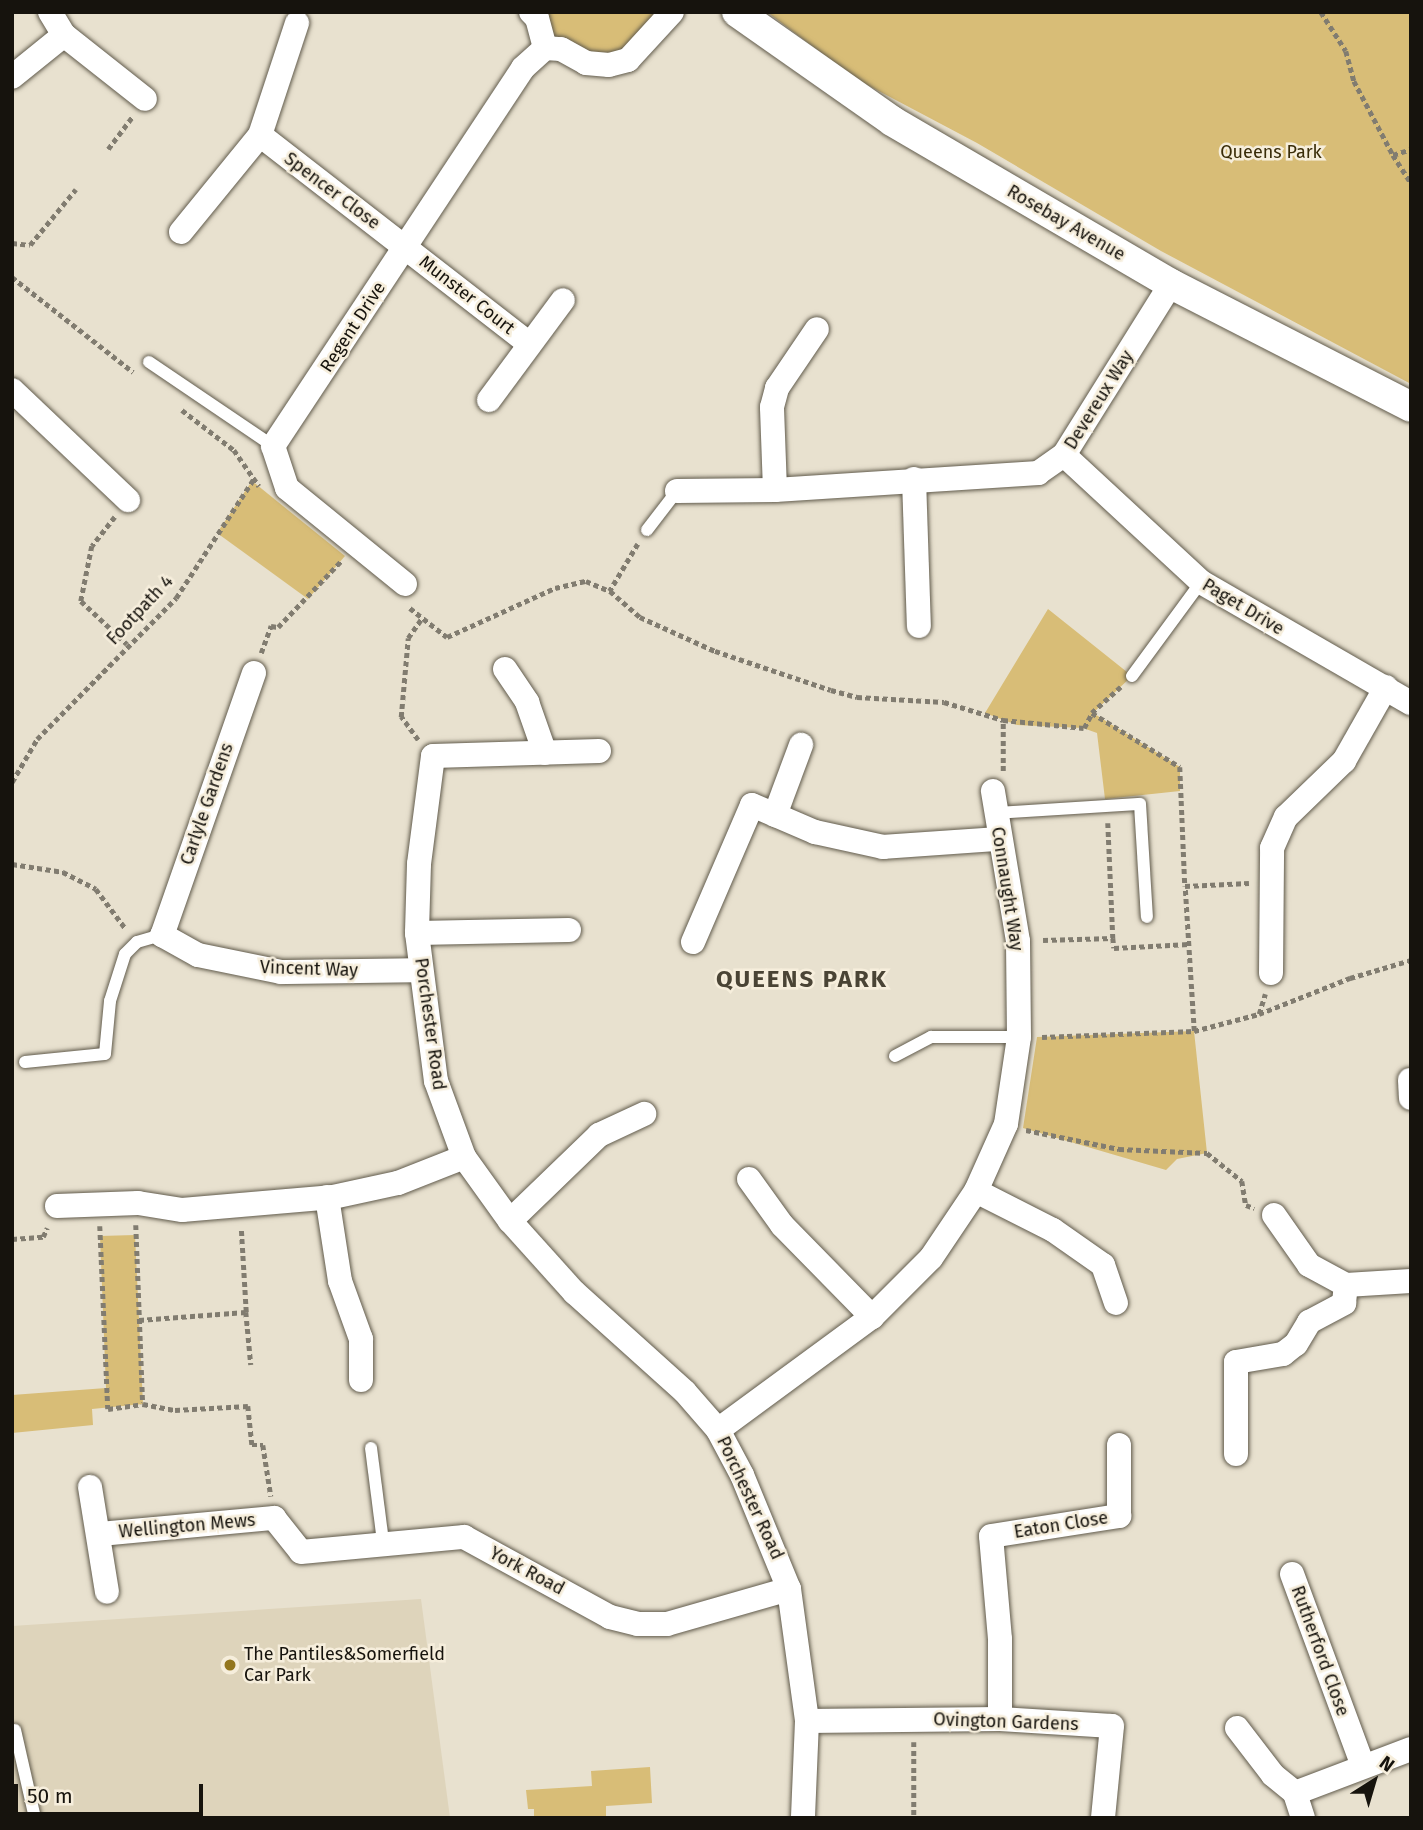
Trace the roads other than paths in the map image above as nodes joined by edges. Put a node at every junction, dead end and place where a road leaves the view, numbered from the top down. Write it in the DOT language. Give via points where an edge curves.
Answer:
graph roads {
  1 [pos="50,12"];
  2 [pos="531,12"];
  3 [pos="672,12"];
  4 [pos="737,12"];
  5 [pos="297,23"];
  6 [pos="64,35"];
  7 [pos="545,48"];
  8 [pos="12,77"];
  9 [pos="145,99"];
  10 [pos="260,135"];
  11 [pos="181,232"];
  12 [pos="405,246"];
  13 [pos="1171,284"];
  14 [pos="563,300"];
  15 [pos="817,329"];
  16 [pos="529,344"];
  17 [pos="149,362"];
  18 [pos="12,390"];
  19 [pos="489,400"];
  20 [pos="1411,407"];
  21 [pos="273,446"];
  22 [pos="1064,456"];
  23 [pos="914,479"];
  24 [pos="775,490"];
  25 [pos="677,491"];
  26 [pos="128,500"];
  27 [pos="647,530"];
  28 [pos="1200,582"];
  29 [pos="405,584"];
  30 [pos="919,626"];
  31 [pos="505,669"];
  32 [pos="254,673"];
  33 [pos="1132,676"];
  34 [pos="1385,687"];
  35 [pos="1411,703"];
  36 [pos="801,745"];
  37 [pos="598,751"];
  38 [pos="545,753"];
  39 [pos="995,802"];
  40 [pos="775,815"];
  41 [pos="998,839"];
  42 [pos="1147,917"];
  43 [pos="569,930"];
  44 [pos="417,933"];
  45 [pos="162,935"];
  46 [pos="693,942"];
  47 [pos="421,970"];
  48 [pos="1271,973"];
  49 [pos="1019,1037"];
  50 [pos="895,1056"];
  51 [pos="25,1062"];
  52 [pos="1410,1080"];
  53 [pos="1411,1098"];
  54 [pos="644,1114"];
  55 [pos="464,1157"];
  56 [pos="748,1179"];
  57 [pos="976,1191"];
  58 [pos="327,1197"];
  59 [pos="57,1206"];
  60 [pos="1275,1215"];
  61 [pos="510,1221"];
  62 [pos="1411,1281"];
  63 [pos="1346,1285"];
  64 [pos="1116,1303"];
  65 [pos="872,1317"];
  66 [pos="362,1380"];
  67 [pos="718,1430"];
  68 [pos="1119,1445"];
  69 [pos="372,1448"];
  70 [pos="1236,1454"];
  71 [pos="90,1487"];
  72 [pos="274,1518"];
  73 [pos="100,1534"];
  74 [pos="383,1542"];
  75 [pos="1292,1574"];
  76 [pos="789,1589"];
  77 [pos="107,1592"];
  78 [pos="1000,1719"];
  79 [pos="807,1721"];
  80 [pos="1237,1728"];
  81 [pos="15,1730"];
  82 [pos="1411,1749"];
  83 [pos="1363,1766"];
  84 [pos="1295,1793"];
  85 [pos="36,1818"];
  86 [pos="803,1818"];
  87 [pos="1103,1818"];
  88 [pos="1304,1818"];
  1 -- 6 [label="street"];
  2 -- 7 [label="street"];
  3 -- 7 [label="street" via="628,60 586,63 561,49"];
  4 -- 13 [label="street, Rosebay Avenue" via="892,121"];
  5 -- 10 [label="street"];
  6 -- 8 [label="street"];
  6 -- 9 [label="street"];
  7 -- 12 [label="street, Regent Drive" via="523,68"];
  10 -- 11 [label="street"];
  10 -- 12 [label="street, Spencer Close"];
  12 -- 16 [label="street, Munster Court"];
  12 -- 21 [label="street, Regent Drive"];
  13 -- 20 [label="street, Rosebay Avenue"];
  13 -- 22 [label="street, Devereux Way"];
  14 -- 16 [label="street, Munster Court"];
  15 -- 24 [label="street" via="777,388 772,407"];
  16 -- 19 [label="street, Munster Court"];
  17 -- 21 [label="lane"];
  18 -- 26 [label="street"];
  21 -- 29 [label="street" via="287,488"];
  22 -- 23 [label="street, Devereux Way" via="1038,473"];
  22 -- 28 [label="street, Paget Drive"];
  23 -- 24 [label="street, Devereux Way"];
  23 -- 30 [label="street"];
  24 -- 25 [label="street, Devereux Way"];
  25 -- 27 [label="lane"];
  28 -- 33 [label="lane"];
  28 -- 34 [label="street, Paget Drive"];
  31 -- 38 [label="street" via="527,702"];
  32 -- 45 [label="street, Carlyle Gardens"];
  34 -- 35 [label="street, Paget Drive"];
  34 -- 48 [label="street" via="1344,761 1286,817 1272,848"];
  36 -- 40 [label="street"];
  37 -- 38 [label="street"];
  38 -- 44 [label="street, Porchester Road" via="433,757 418,864"];
  39 -- 41 [label="street, Connaught Way"];
  39 -- 42 [label="lane" via="1140,804"];
  40 -- 41 [label="street" via="847,841 883,847"];
  40 -- 46 [label="street" via="752,805"];
  41 -- 49 [label="street, Connaught Way" via="1018,941"];
  43 -- 44 [label="street, Porchester Road"];
  44 -- 47 [label="street, Porchester Road"];
  45 -- 47 [label="street, Vincent Way" via="198,955 281,972"];
  45 -- 51 [label="lane" via="137,942 117,973 105,1054"];
  47 -- 55 [label="street, Porchester Road" via="436,1081"];
  49 -- 50 [label="lane" via="931,1037"];
  49 -- 57 [label="street, Connaught Way" via="1006,1124"];
  52 -- 53 [label="street"];
  54 -- 61 [label="street" via="599,1135"];
  55 -- 58 [label="street" via="398,1183"];
  55 -- 61 [label="street, Porchester Road"];
  56 -- 65 [label="street" via="782,1224"];
  57 -- 64 [label="street" via="1053,1230 1103,1265"];
  57 -- 65 [label="street, Connaught Way" via="931,1258"];
  58 -- 59 [label="street" via="182,1210 138,1203"];
  58 -- 66 [label="street" via="340,1281 360,1339"];
  60 -- 63 [label="street" via="1309,1265"];
  61 -- 67 [label="street, Porchester Road" via="574,1292 653,1358"];
  62 -- 63 [label="street"];
  63 -- 70 [label="street" via="1344,1303 1308,1322 1296,1344 1283,1354 1236,1362"];
  65 -- 67 [label="street, Connaught Way"];
  67 -- 76 [label="street, Porchester Road" via="761,1515"];
  68 -- 78 [label="street, Eaton Close" via="1119,1516 992,1536"];
  69 -- 74 [label="lane"];
  71 -- 73 [label="street, Wellington Mews"];
  72 -- 73 [label="street, Wellington Mews"];
  72 -- 74 [label="street, York Road" via="301,1552"];
  73 -- 77 [label="street, Wellington Mews"];
  74 -- 76 [label="street, York Road" via="464,1537 610,1617 639,1624 667,1623"];
  75 -- 83 [label="street, Rutherford Close"];
  76 -- 79 [label="street, Porchester Road"];
  78 -- 79 [label="street, Ovington Gardens"];
  78 -- 87 [label="street, Ovington Gardens" via="1112,1726"];
  79 -- 86 [label="street, Porchester Road"];
  80 -- 84 [label="street" via="1273,1775"];
  81 -- 85 [label="lane"];
  82 -- 83 [label="street"];
  83 -- 84 [label="street"];
  84 -- 88 [label="street"];
}
